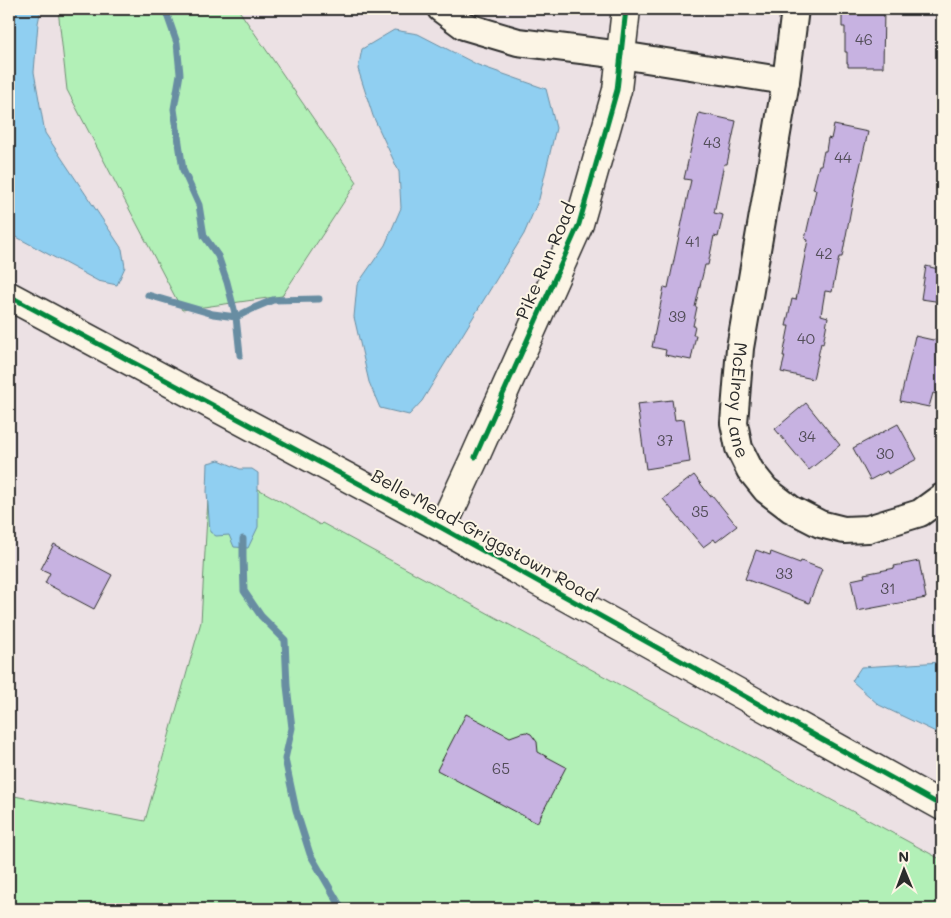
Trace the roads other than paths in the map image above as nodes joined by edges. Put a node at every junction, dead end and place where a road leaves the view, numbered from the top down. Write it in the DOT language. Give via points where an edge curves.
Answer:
graph roads {
  1 [pos="440,9"];
  2 [pos="626,9"];
  3 [pos="794,9"];
  4 [pos="621,56"];
  5 [pos="786,81"];
  6 [pos="9,296"];
  7 [pos="942,498"];
  8 [pos="442,528"];
  9 [pos="942,806"];
  1 -- 4 [label="street" via="464,26 518,42"];
  2 -- 4 [label="street, Pike Run Road"];
  3 -- 5 [label="street, McElroy Lane"];
  4 -- 5 [label="street"];
  4 -- 8 [label="street, Pike Run Road" via="617,90 579,224"];
  5 -- 7 [label="street, McElroy Lane" via="740,348 734,423 739,448 750,470 766,490 792,510 820,524 844,530 868,530 920,513"];
  6 -- 8 [label="street, Belle Mead-Griggstown Road"];
  8 -- 9 [label="street, Belle Mead-Griggstown Road"];
}
